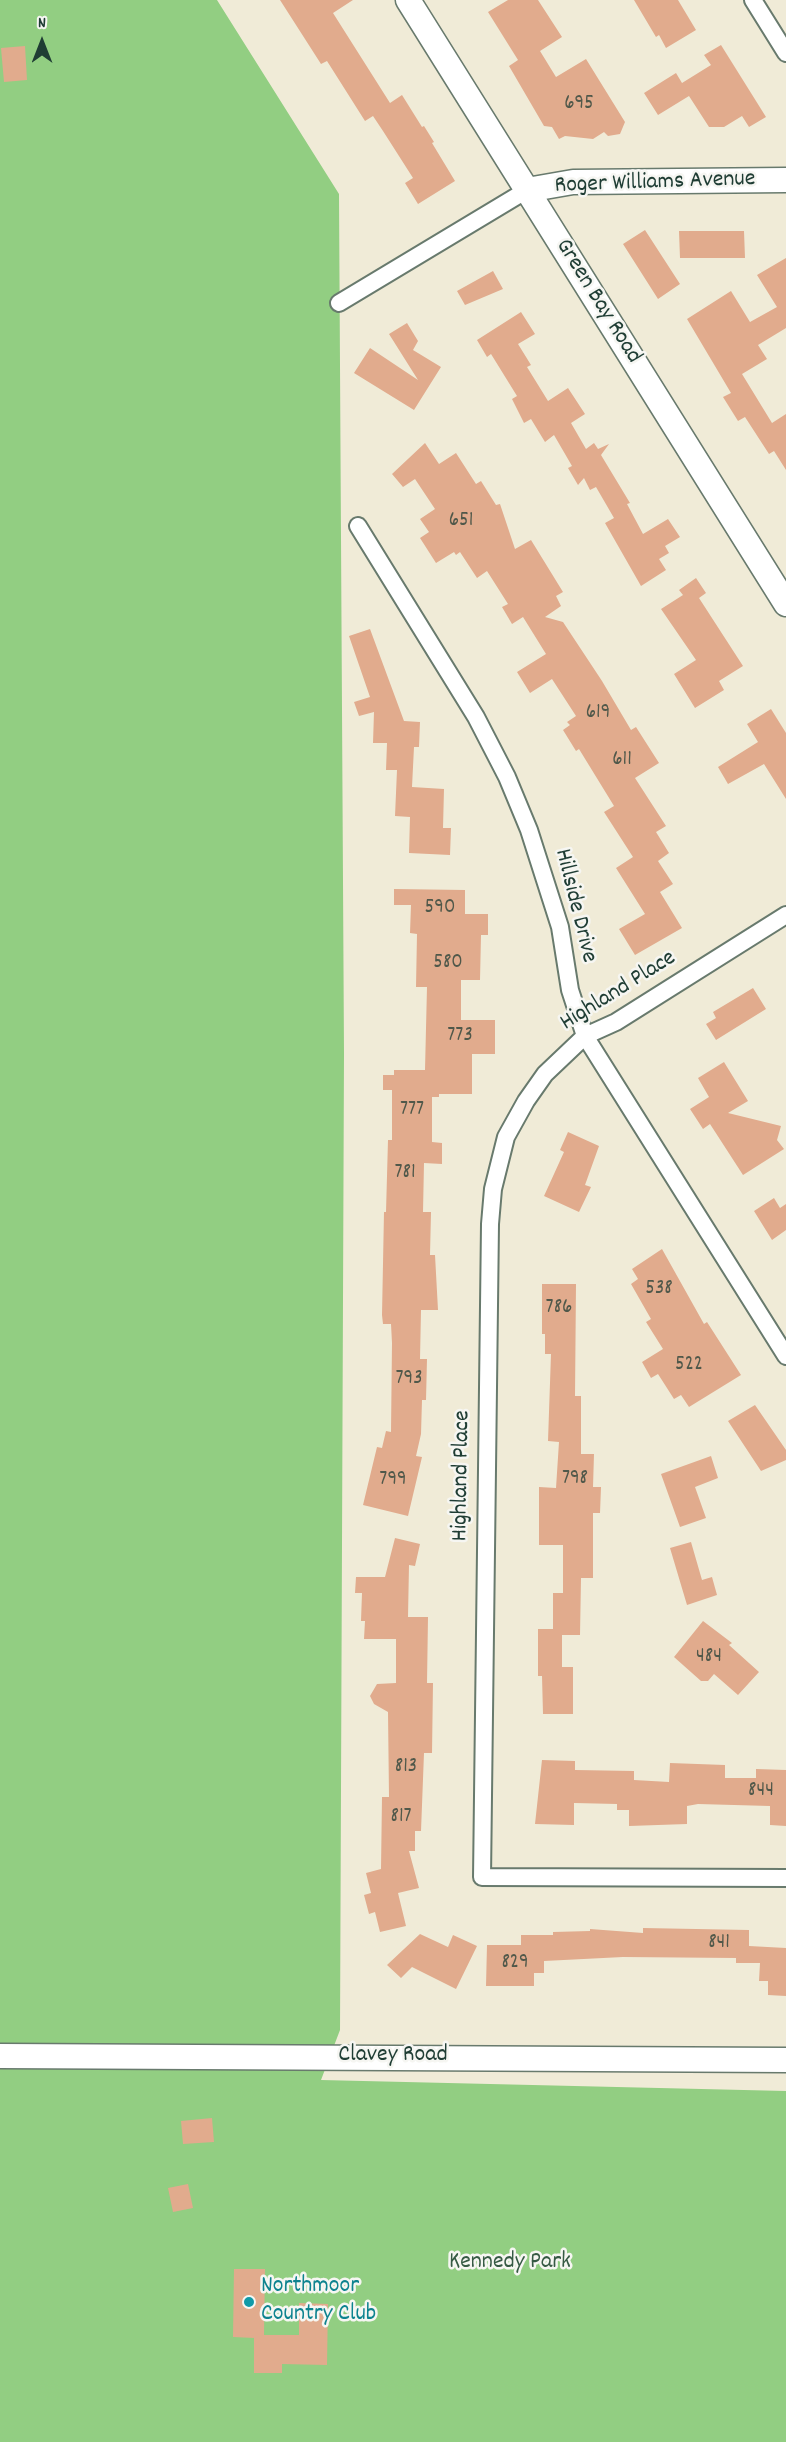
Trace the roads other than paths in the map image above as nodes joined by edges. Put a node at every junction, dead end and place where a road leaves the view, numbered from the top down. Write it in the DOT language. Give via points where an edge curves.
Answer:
graph roads {
  1 [pos="408,0"];
  2 [pos="753,0"];
  3 [pos="786,53"];
  4 [pos="786,180"];
  5 [pos="527,190"];
  6 [pos="339,303"];
  7 [pos="358,525"];
  8 [pos="786,604"];
  9 [pos="786,915"];
  10 [pos="585,1036"];
  11 [pos="786,1356"];
  12 [pos="786,1878"];
  13 [pos="0,2056"];
  14 [pos="786,2060"];
  1 -- 5 [label="main road, Green Bay Road"];
  2 -- 3 [label="street"];
  4 -- 5 [label="main road, Roger Williams Avenue" via="573,182"];
  5 -- 6 [label="street, Roger Williams Avenue"];
  5 -- 8 [label="main road, Green Bay Road"];
  7 -- 10 [label="street, Hillside Drive" via="476,717 507,777 529,830 560,927 570,990"];
  9 -- 10 [label="street, Highland Place" via="616,1022"];
  10 -- 11 [label="street, Hillside Drive"];
  10 -- 12 [label="street, Highland Place" via="545,1074 526,1101 506,1137 493,1189 482,1877"];
  13 -- 14 [label="main road, Clavey Road"];
}
